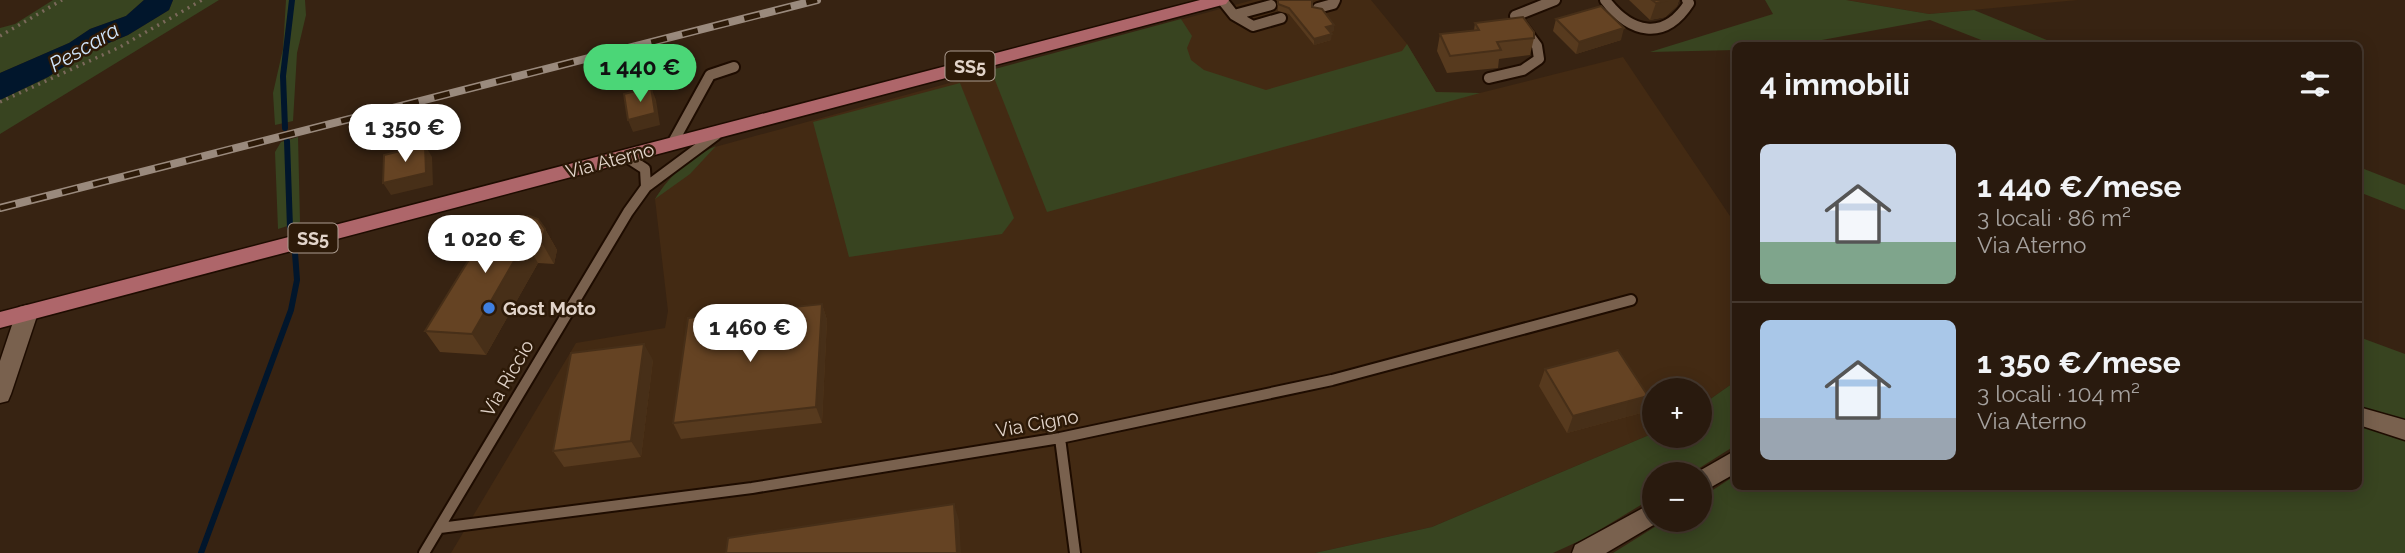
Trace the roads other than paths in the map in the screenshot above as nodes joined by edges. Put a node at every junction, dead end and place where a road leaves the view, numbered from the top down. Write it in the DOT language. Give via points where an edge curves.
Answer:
graph roads {
  1 [pos="1221,0"];
  2 [pos="1335,0"];
  3 [pos="1555,0"];
  4 [pos="1605,0"];
  5 [pos="1687,0"];
  6 [pos="1271,5"];
  7 [pos="1318,8"];
  8 [pos="1234,15"];
  9 [pos="1281,18"];
  10 [pos="734,67"];
  11 [pos="1489,78"];
  12 [pos="721,131"];
  13 [pos="672,144"];
  14 [pos="625,156"];
  15 [pos="646,187"];
  16 [pos="1631,300"];
  17 [pos="27,313"];
  18 [pos="0,320"];
  19 [pos="0,394"];
  20 [pos="2362,417"];
  21 [pos="2405,430"];
  22 [pos="1060,438"];
  23 [pos="1732,463"];
  24 [pos="1712,476"];
  25 [pos="1642,519"];
  26 [pos="440,528"];
  27 [pos="424,553"];
  28 [pos="1074,553"];
  29 [pos="1584,553"];
  1 -- 8 [label="lane"];
  1 -- 12 [label="main road, Via Aterno / SS5"];
  2 -- 7 [label="lane"];
  3 -- 11 [label="lane" via="1515,16 1537,44 1539,59 1534,65"];
  4 -- 5 [label="lane" via="1614,15 1633,26 1654,29 1668,27 1684,13"];
  6 -- 8 [label="lane"];
  8 -- 9 [label="lane" via="1253,26"];
  10 -- 13 [label="lane" via="710,75"];
  12 -- 13 [label="main road, Via Aterno / SS5"];
  12 -- 15 [label="lane, Via Riccio"];
  13 -- 14 [label="main road, Via Aterno / SS5"];
  14 -- 15 [label="lane" via="645,169"];
  14 -- 17 [label="main road, Via Aterno / SS5"];
  15 -- 26 [label="lane, Via Riccio"];
  16 -- 22 [label="lane, Via Cigno" via="1332,380"];
  17 -- 18 [label="main road, Via Aterno / SS5"];
  17 -- 19 [label="main road"];
  20 -- 21 [label="main road"];
  22 -- 26 [label="lane, Via Cigno" via="752,488"];
  22 -- 28 [label="lane"];
  23 -- 24 [label="main road"];
  25 -- 29 [label="main road"];
  26 -- 27 [label="lane, Via Riccio"];
}
